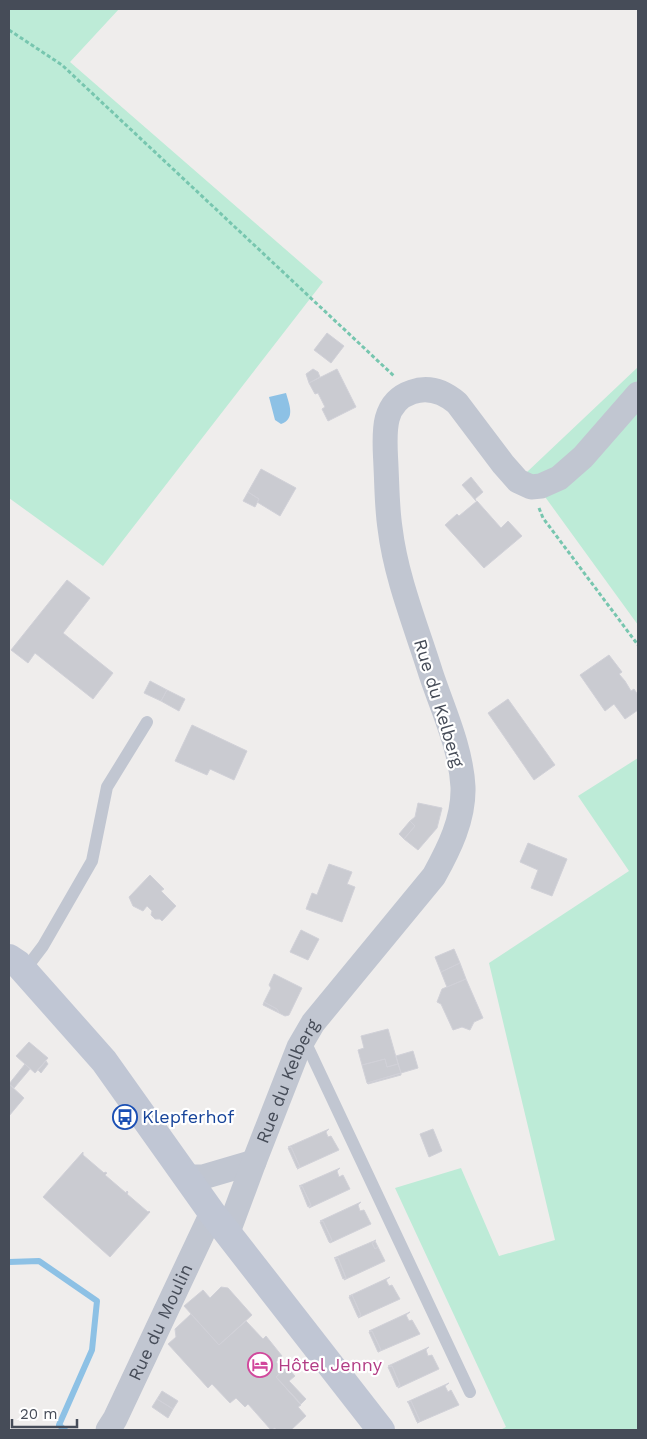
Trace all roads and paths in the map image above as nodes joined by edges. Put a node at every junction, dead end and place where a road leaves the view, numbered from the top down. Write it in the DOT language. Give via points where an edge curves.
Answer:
graph roads {
  1 [pos="9,30"];
  2 [pos="411,392"];
  3 [pos="638,394"];
  4 [pos="530,487"];
  5 [pos="638,644"];
  6 [pos="147,722"];
  7 [pos="16,964"];
  8 [pos="304,1039"];
  9 [pos="254,1162"];
  10 [pos="186,1177"];
  11 [pos="220,1222"];
  12 [pos="470,1392"];
  13 [pos="108,1430"];
  14 [pos="381,1430"];
  1 -- 2 [label="path" via="62,65"];
  2 -- 4 [label="street" via="434,390 448,395 518,481"];
  2 -- 8 [label="street, Rue du Kelberg" via="399,398 387,413 390,527 400,577 454,743 463,787 461,806 448,851 434,876 313,1023"];
  3 -- 4 [label="street" via="583,457 559,478"];
  4 -- 5 [label="path" via="543,518"];
  6 -- 7 [label="lane" via="106,786 92,861 43,946"];
  7 -- 10 [label="main road" via="104,1061"];
  8 -- 9 [label="street, Rue du Kelberg"];
  8 -- 12 [label="lane"];
  9 -- 10 [label="street, Rue du Kelberg" via="203,1177"];
  9 -- 11 [label="street, Rue du Kelberg"];
  10 -- 11 [label="main road"];
  11 -- 13 [label="street, Rue du Moulin"];
  11 -- 14 [label="main road"];
}
